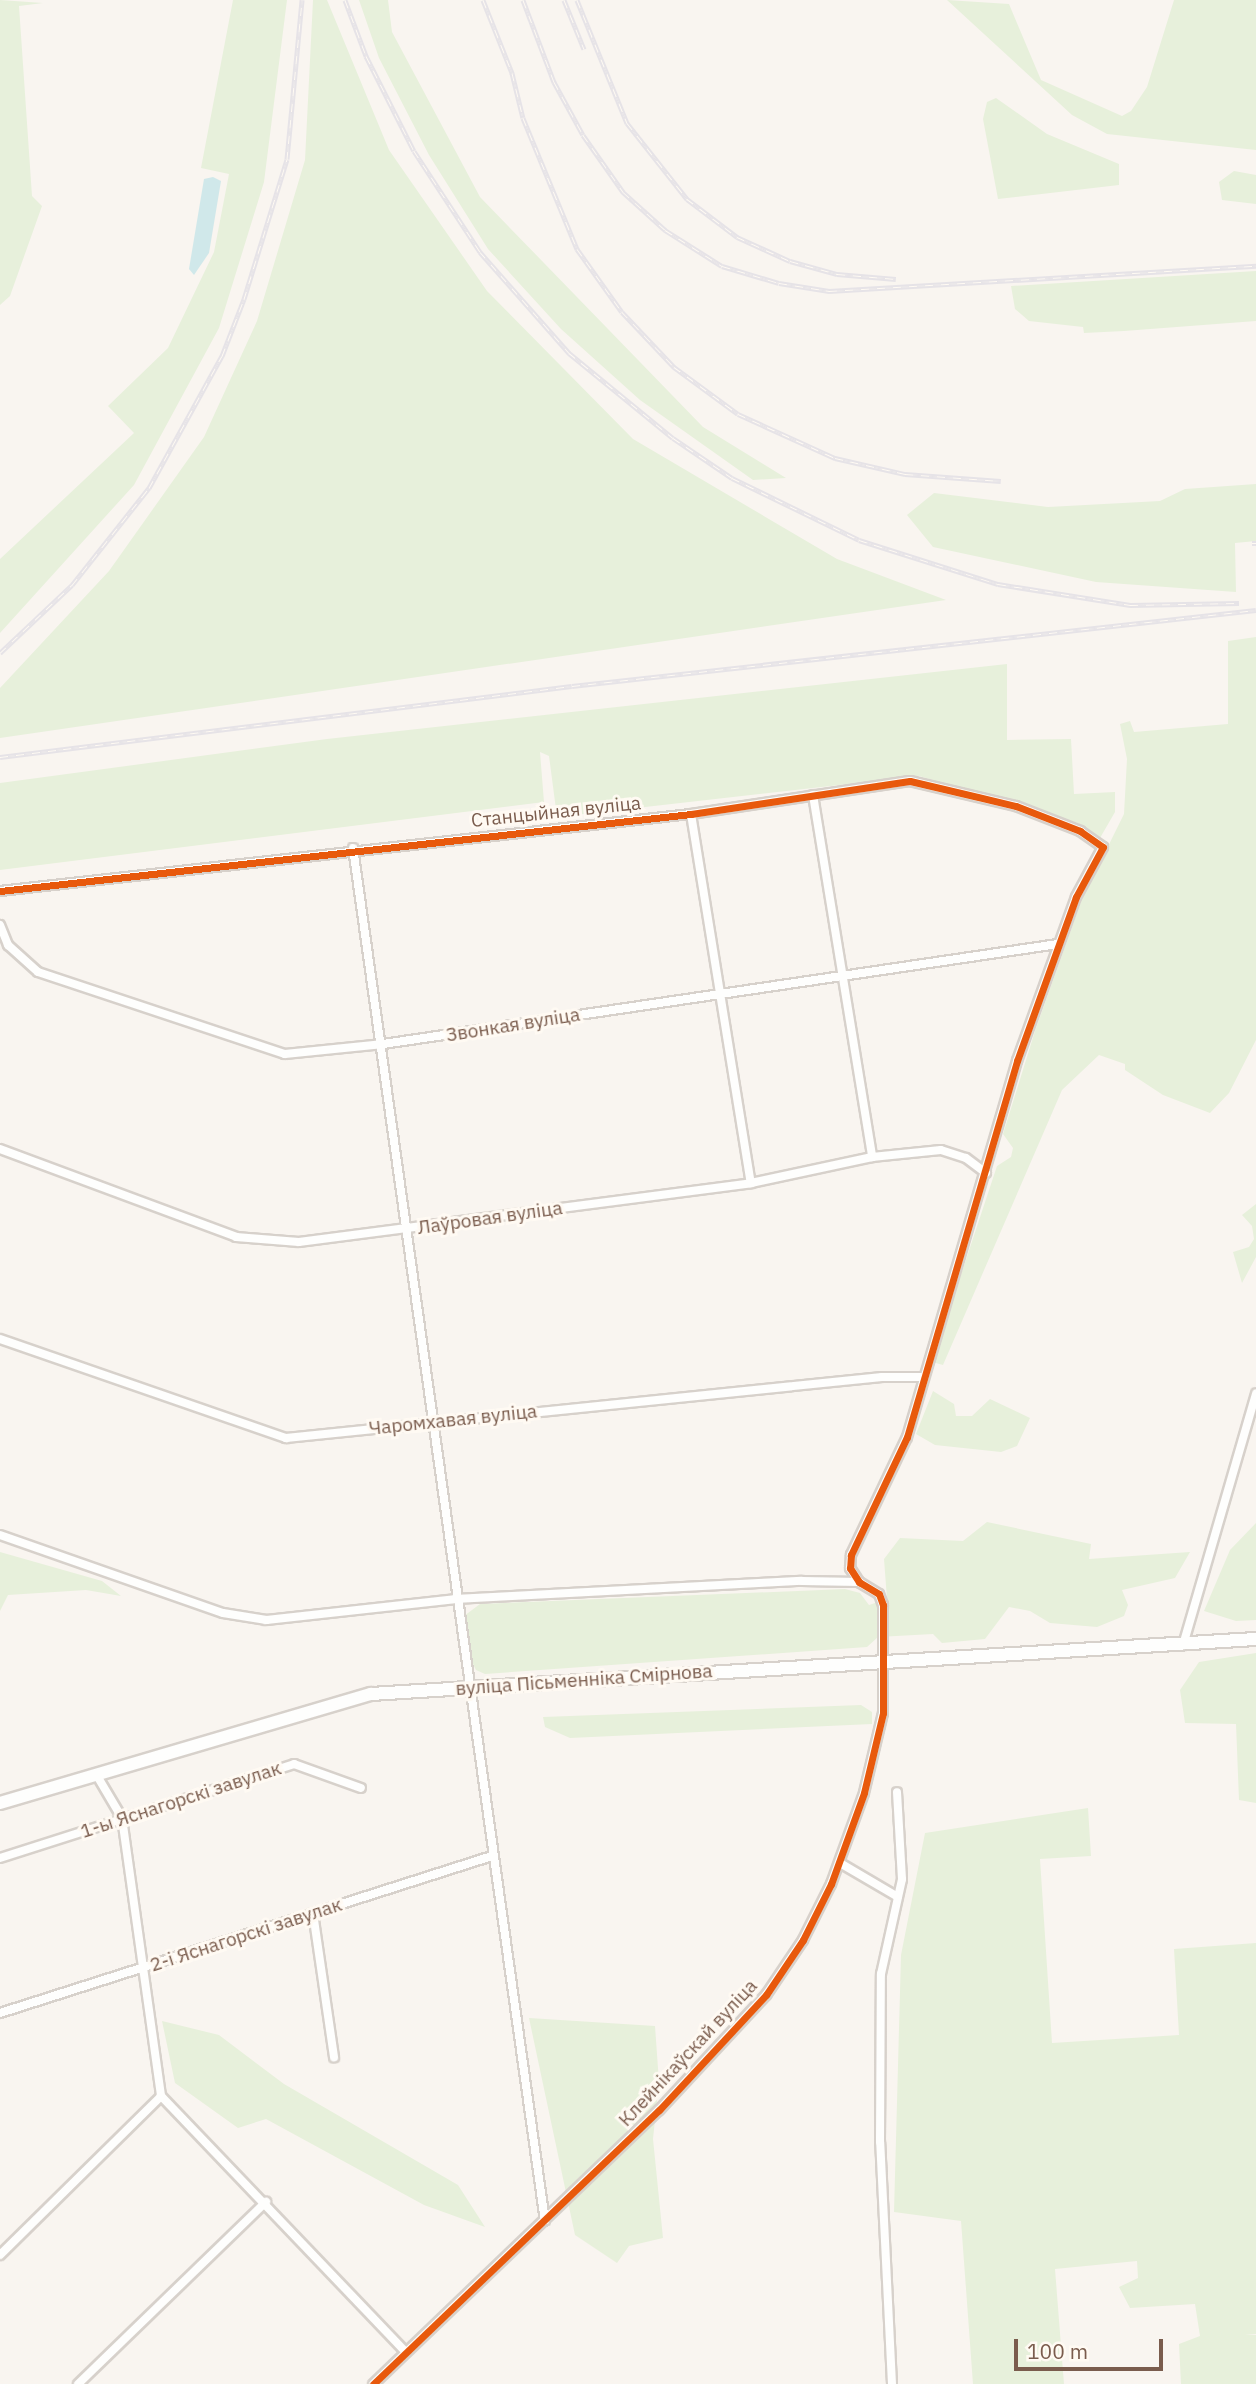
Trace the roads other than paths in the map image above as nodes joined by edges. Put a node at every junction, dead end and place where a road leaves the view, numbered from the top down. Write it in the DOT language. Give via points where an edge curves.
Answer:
graph roads {
  1 [pos="813,795"];
  2 [pos="691,814"];
  3 [pos="353,848"];
  4 [pos="0,891"];
  5 [pos="0,925"];
  6 [pos="1058,944"];
  7 [pos="843,979"];
  8 [pos="723,993"];
  9 [pos="383,1044"];
  10 [pos="0,1149"];
  11 [pos="872,1157"];
  12 [pos="986,1173"];
  13 [pos="751,1183"];
  14 [pos="407,1230"];
  15 [pos="0,1339"];
  16 [pos="922,1377"];
  17 [pos="1256,1392"];
  18 [pos="432,1422"];
  19 [pos="0,1535"];
  20 [pos="859,1582"];
  21 [pos="455,1599"];
  22 [pos="1256,1639"];
  23 [pos="1183,1645"];
  24 [pos="886,1660"];
  25 [pos="468,1687"];
  26 [pos="95,1773"];
  27 [pos="361,1788"];
  28 [pos="897,1792"];
  29 [pos="0,1803"];
  30 [pos="122,1818"];
  31 [pos="492,1856"];
  32 [pos="0,1858"];
  33 [pos="840,1863"];
  34 [pos="898,1898"];
  35 [pos="313,1913"];
  36 [pos="142,1968"];
  37 [pos="0,2013"];
  38 [pos="334,2057"];
  39 [pos="161,2096"];
  40 [pos="266,2202"];
  41 [pos="545,2221"];
  42 [pos="0,2255"];
  43 [pos="406,2352"];
  44 [pos="78,2384"];
  45 [pos="373,2384"];
  46 [pos="892,2384"];
  1 -- 2 [label="street, Станцыйная вуліца"];
  1 -- 6 [label="street, Станцыйная вуліца" via="910,781 1016,806 1080,831 1102,847"];
  1 -- 7 [label="street"];
  2 -- 3 [label="street, Станцыйная вуліца"];
  2 -- 8 [label="street"];
  3 -- 4 [label="street, Станцыйная вуліца"];
  3 -- 9 [label="street"];
  5 -- 9 [label="street, Звонкая вуліца" via="8,945 38,972 285,1054"];
  6 -- 7 [label="street, Звонкая вуліца"];
  6 -- 12 [label="street" via="1017,1061"];
  7 -- 8 [label="street, Звонкая вуліца"];
  7 -- 11 [label="street"];
  8 -- 9 [label="street, Звонкая вуліца"];
  8 -- 13 [label="street"];
  9 -- 14 [label="street"];
  10 -- 14 [label="street, Лаўровая вуліца" via="236,1237 299,1242"];
  11 -- 12 [label="street, Лаўровая вуліца" via="941,1150 965,1158"];
  11 -- 13 [label="street, Лаўровая вуліца"];
  12 -- 16 [label="street"];
  13 -- 14 [label="street, Лаўровая вуліца"];
  14 -- 18 [label="street"];
  15 -- 18 [label="street, Чаромхавая вуліца" via="286,1438"];
  16 -- 18 [label="street, Чаромхавая вуліца" via="869,1378"];
  16 -- 20 [label="street" via="907,1437 851,1555 850,1568"];
  17 -- 23 [label="street"];
  18 -- 21 [label="street"];
  19 -- 21 [label="street" via="223,1613 266,1620"];
  20 -- 21 [label="street"];
  20 -- 24 [label="street, Клейнікаўскай вуліца" via="879,1594 883,1605"];
  21 -- 25 [label="street"];
  22 -- 23 [label="main road, вуліца Пісьменніка Смірнова"];
  23 -- 24 [label="main road, вуліца Пісьменніка Смірнова"];
  24 -- 25 [label="main road, вуліца Пісьменніка Смірнова"];
  24 -- 33 [label="street, Клейнікаўскай вуліца" via="881,1734"];
  25 -- 26 [label="main road, вуліца Пісьменніка Смірнова" via="343,1698"];
  25 -- 31 [label="street"];
  26 -- 29 [label="main road, вуліца Пісьменніка Смірнова"];
  26 -- 30 [label="street"];
  27 -- 30 [label="street, 1-ы Яснагорскі завулак" via="294,1764"];
  28 -- 34 [label="street" via="902,1879"];
  30 -- 32 [label="street, 1-ы Яснагорскі завулак"];
  30 -- 36 [label="street"];
  31 -- 35 [label="street, 2-і Яснагорскі завулак"];
  31 -- 41 [label="street"];
  33 -- 34 [label="street"];
  33 -- 41 [label="street, Клейнікаўскай вуліца" via="803,1940 766,1995 659,2110"];
  34 -- 46 [label="street" via="881,1987 880,2142"];
  35 -- 36 [label="street, 2-і Яснагорскі завулак"];
  35 -- 38 [label="street"];
  36 -- 37 [label="street, 2-і Яснагорскі завулак"];
  36 -- 39 [label="street"];
  39 -- 40 [label="street"];
  39 -- 42 [label="street"];
  40 -- 43 [label="street"];
  40 -- 44 [label="street"];
  41 -- 43 [label="street, Клейнікаўскай вуліца"];
  43 -- 45 [label="street, Клейнікаўскай вуліца"];
}
